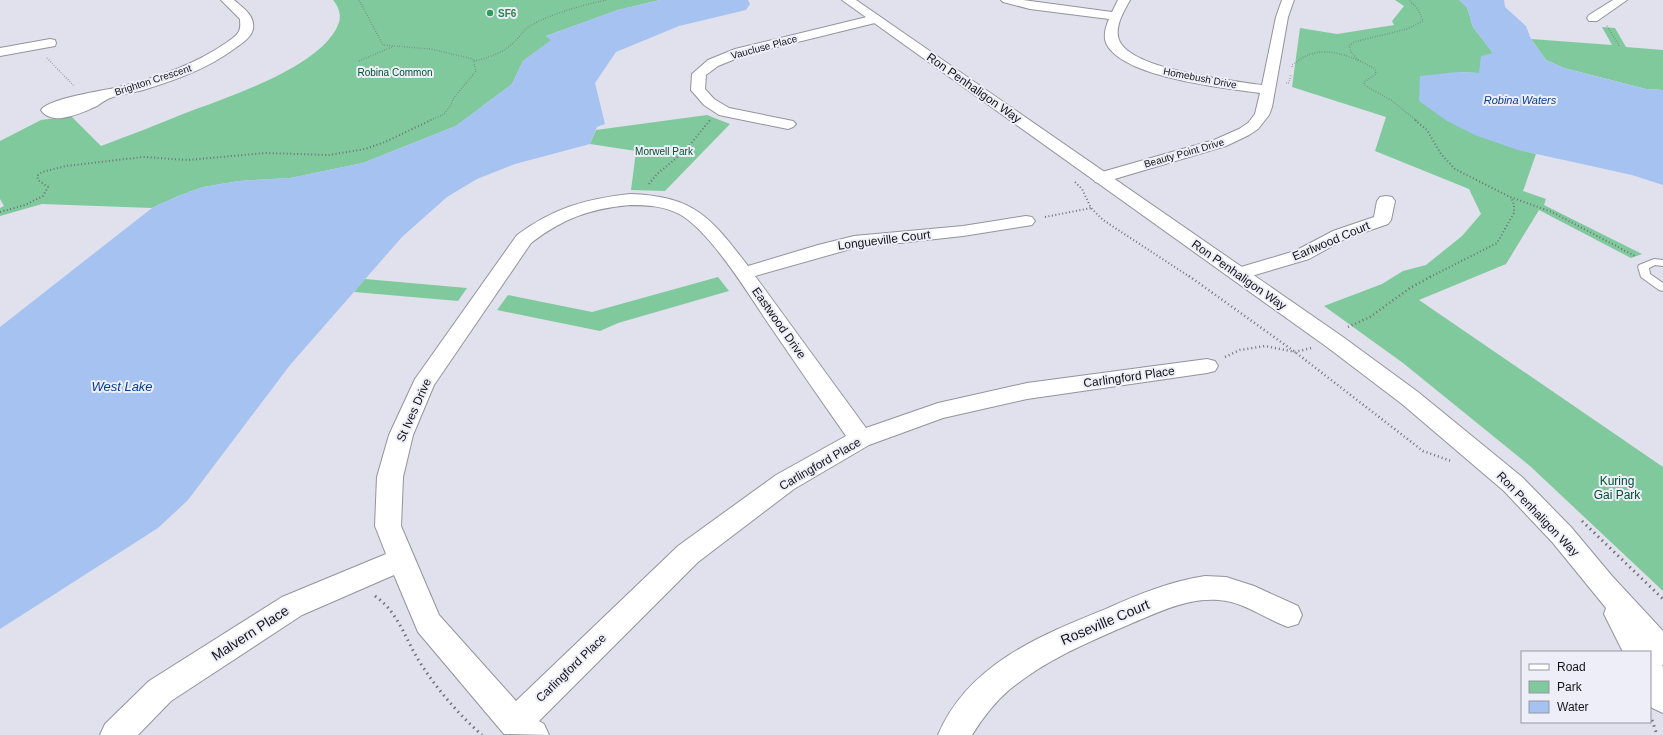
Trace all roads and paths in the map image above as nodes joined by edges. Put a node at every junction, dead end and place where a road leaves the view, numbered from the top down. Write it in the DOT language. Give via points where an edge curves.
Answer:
graph roads {
  1 [pos="227,0"];
  2 [pos="359,0"];
  3 [pos="606,0"];
  4 [pos="848,0"];
  5 [pos="1007,0"];
  6 [pos="1124,0"];
  7 [pos="1288,0"];
  8 [pos="1408,0"];
  9 [pos="1621,0"];
  10 [pos="1115,16"];
  11 [pos="1593,18"];
  12 [pos="875,19"];
  13 [pos="50,43"];
  14 [pos="393,47"];
  15 [pos="1620,47"];
  16 [pos="0,52"];
  17 [pos="474,61"];
  18 [pos="1359,61"];
  19 [pos="359,62"];
  20 [pos="1270,85"];
  21 [pos="104,95"];
  22 [pos="85,98"];
  23 [pos="724,112"];
  24 [pos="788,124"];
  25 [pos="1101,178"];
  26 [pos="1072,180"];
  27 [pos="1510,197"];
  28 [pos="640,200"];
  29 [pos="1386,201"];
  30 [pos="1091,208"];
  31 [pos="0,212"];
  32 [pos="688,212"];
  33 [pos="1026,221"];
  34 [pos="1663,263"];
  35 [pos="1647,264"];
  36 [pos="744,273"];
  37 [pos="1238,274"];
  38 [pos="1663,288"];
  39 [pos="1341,335"];
  40 [pos="1295,352"];
  41 [pos="1207,366"];
  42 [pos="861,440"];
  43 [pos="1454,462"];
  44 [pos="402,559"];
  45 [pos="361,577"];
  46 [pos="1602,584"];
  47 [pos="1288,615"];
  48 [pos="1638,651"];
  49 [pos="1663,652"];
  50 [pos="1651,675"];
  51 [pos="1663,698"];
  52 [pos="1651,716"];
  53 [pos="524,729"];
  54 [pos="116,735"];
  55 [pos="482,735"];
  56 [pos="954,735"];
  57 [pos="1657,735"];
  1 -- 21 [label="street, Brighton Crescent" via="246,18 247,29 244,35 225,50 193,68"];
  2 -- 14 [label="path" via="383,45"];
  3 -- 17 [label="path" via="582,5 531,25 525,28 511,45 496,54"];
  4 -- 12 [label="street, Ron Penhaligon Way"];
  5 -- 10 [label="street"];
  6 -- 10 [label="street, Homebush Drive"];
  7 -- 20 [label="street, Beauty Point Drive" via="1282,17"];
  8 -- 18 [label="path" via="1418,9 1423,21 1407,29 1354,42 1349,46"];
  9 -- 11 [label="street"];
  10 -- 20 [label="street, Homebush Drive" via="1111,32 1114,43 1122,52 1139,62 1179,76"];
  11 -- 15 [label="path" via="1608,26"];
  12 -- 23 [label="street, Vaucluse Place" via="740,52 713,63 699,74 698,90 709,102"];
  12 -- 25 [label="street, Ron Penhaligon Way"];
  13 -- 16 [label="street"];
  13 -- 22 [label="path" via="43,55"];
  14 -- 17 [label="path" via="431,49"];
  14 -- 19 [label="path"];
  17 -- 31 [label="path" via="476,71 444,114 365,149 329,155 265,153 188,160 142,157 66,166 42,172 37,176 38,180 48,187 44,196"];
  18 -- 20 [label="path" via="1316,52 1292,65 1289,83"];
  18 -- 27 [label="path" via="1375,69 1376,74 1364,82 1364,85 1391,100 1427,130 1440,154 1455,169"];
  20 -- 25 [label="street, Beauty Point Drive" via="1262,115 1244,132 1220,144"];
  21 -- 22 [label="street, Brighton Crescent"];
  21 -- 22 [label="street, Brighton Crescent" via="76,110 51,113 48,110"];
  23 -- 24 [label="street, Vaucluse Place"];
  23 -- 28 [label="path" via="707,122 699,136 685,151 657,174"];
  25 -- 37 [label="street, Ron Penhaligon Way"];
  26 -- 30 [label="path" via="1082,189"];
  27 -- 35 [label="path" via="1552,212"];
  27 -- 39 [label="path" via="1514,213 1497,243 1410,288"];
  28 -- 32 [label="street, St Ives Drive" via="670,204"];
  28 -- 44 [label="street, St Ives Drive" via="604,202 572,211 545,223 524,239 423,384 401,435 390,477 388,526"];
  29 -- 37 [label="street, Earlwood Court" via="1382,220 1339,235 1302,255"];
  30 -- 33 [label="path"];
  30 -- 40 [label="path" via="1102,220 1180,269"];
  32 -- 36 [label="street, Eastwood Drive" via="719,242"];
  33 -- 36 [label="street, Longueville Court" via="963,231 854,242"];
  34 -- 35 [label="lane"];
  35 -- 38 [label="lane" via="1643,267 1645,275"];
  36 -- 42 [label="street, Eastwood Drive"];
  37 -- 39 [label="street, Ron Penhaligon Way"];
  39 -- 40 [label="path"];
  39 -- 46 [label="street, Ron Penhaligon Way" via="1410,398 1513,484 1562,535"];
  40 -- 41 [label="path" via="1265,346 1240,350"];
  40 -- 43 [label="path" via="1423,450"];
  41 -- 42 [label="street, Carlingford Place" via="1027,391 938,411"];
  42 -- 53 [label="street, Carlingford Place" via="785,482 688,554"];
  44 -- 45 [label="street, Malvern Place"];
  44 -- 53 [label="street, St Ives Drive" via="428,623"];
  45 -- 54 [label="street, Malvern Place" via="292,606 160,691"];
  45 -- 55 [label="path" via="366,595 383,600 419,661 447,700"];
  46 -- 48 [label="street, Ron Penhaligon Way"];
  46 -- 49 [label="street, Ron Penhaligon Way"];
  47 -- 56 [label="street, Roseville Court" via="1232,590 1217,588 1198,589 1156,601 1046,647 1027,658 996,681 969,712"];
  50 -- 51 [label="street"];
  52 -- 57 [label="path"];
}
